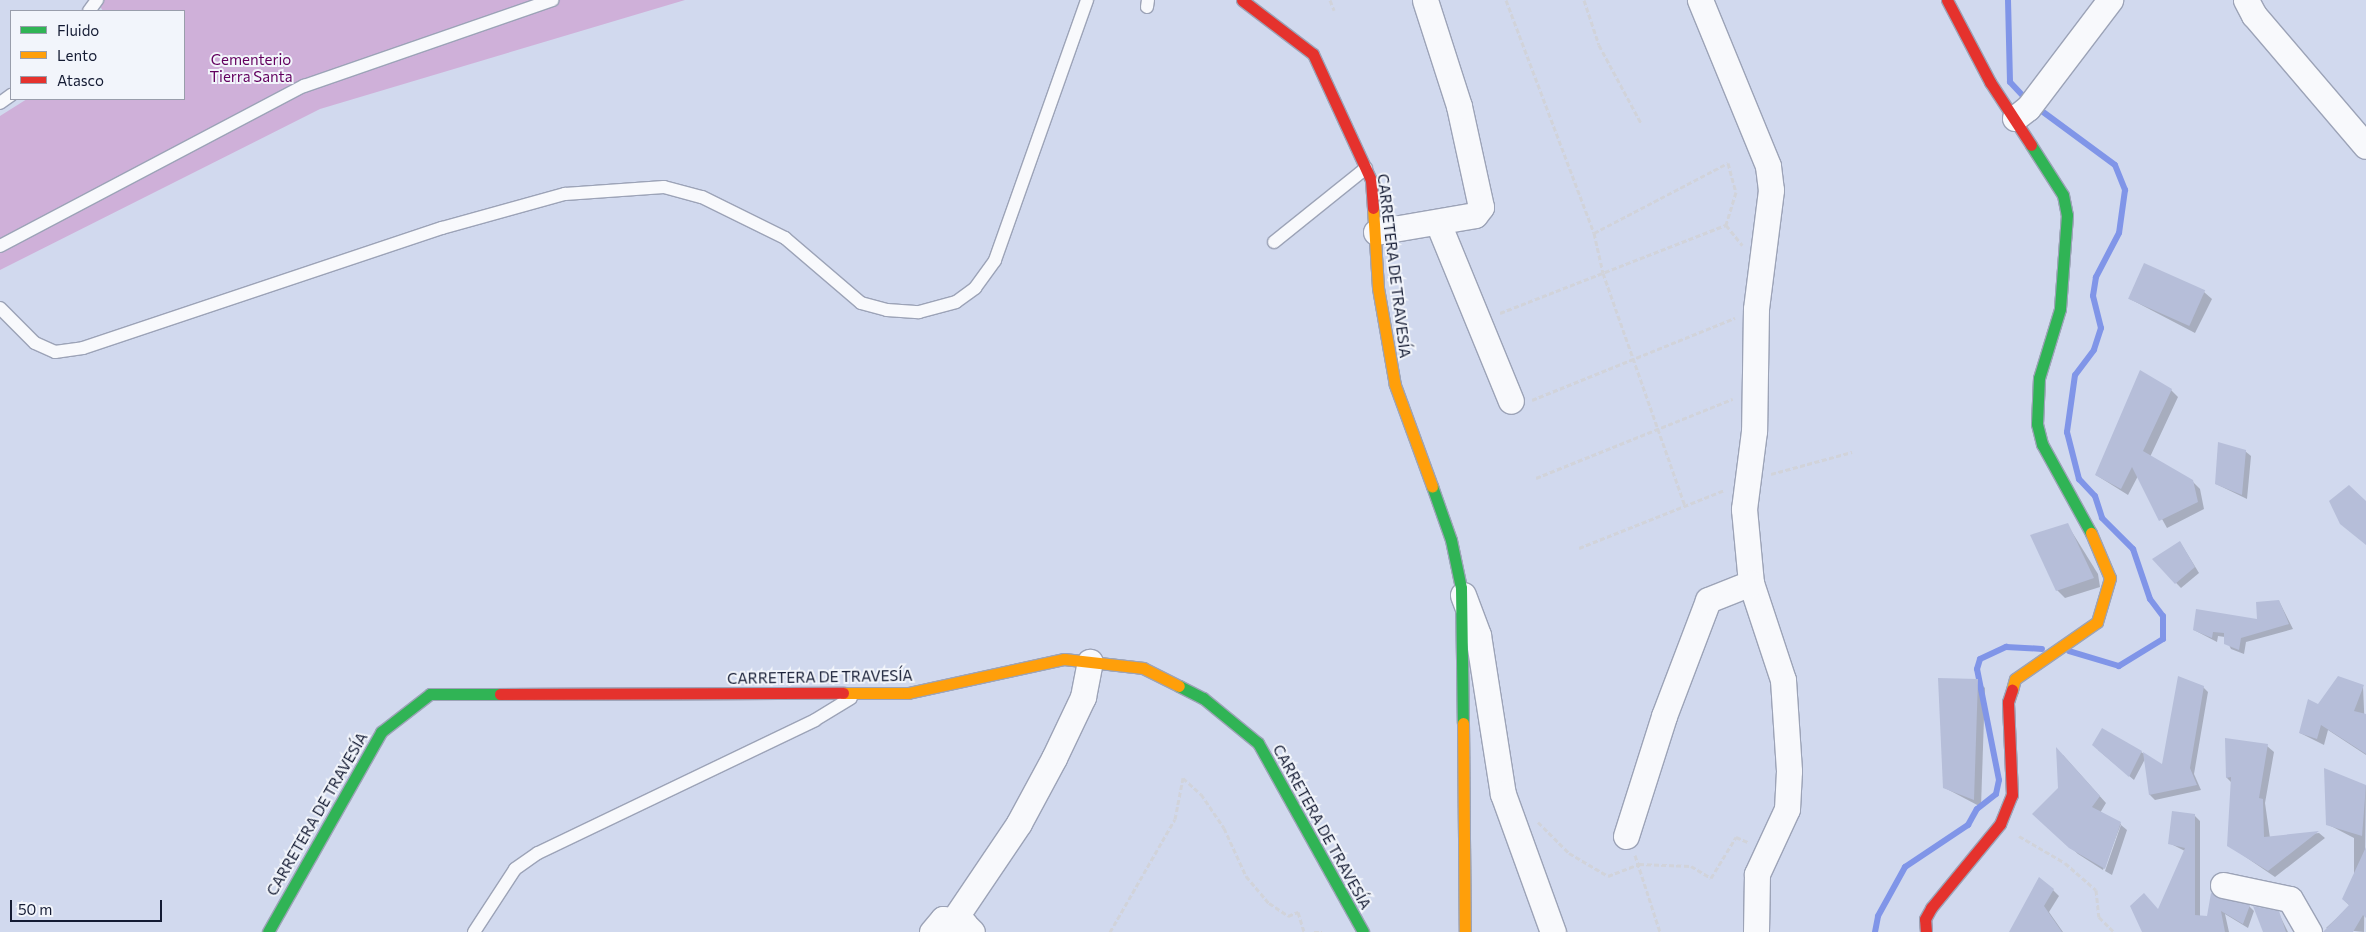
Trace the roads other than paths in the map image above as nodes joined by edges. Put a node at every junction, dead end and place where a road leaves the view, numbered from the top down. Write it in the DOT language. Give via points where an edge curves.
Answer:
graph roads {
  1 [pos="553,0"];
  2 [pos="1087,0"];
  3 [pos="1242,0"];
  4 [pos="1425,0"];
  5 [pos="1700,0"];
  6 [pos="1947,0"];
  7 [pos="2110,0"];
  8 [pos="2246,0"];
  9 [pos="10,95"];
  10 [pos="0,103"];
  11 [pos="2022,113"];
  12 [pos="2366,146"];
  13 [pos="1366,168"];
  14 [pos="1438,223"];
  15 [pos="1376,232"];
  16 [pos="1274,242"];
  17 [pos="0,246"];
  18 [pos="0,308"];
  19 [pos="1510,401"];
  20 [pos="1751,583"];
  21 [pos="1461,588"];
  22 [pos="1090,662"];
  23 [pos="857,694"];
  24 [pos="1626,836"];
  25 [pos="2223,885"];
  26 [pos="952,928"];
  27 [pos="268,932"];
  28 [pos="474,932"];
  29 [pos="1363,932"];
  30 [pos="1465,932"];
  31 [pos="1553,932"];
  32 [pos="1756,932"];
  33 [pos="1926,932"];
  34 [pos="2309,932"];
  1 -- 17 [label="lane" via="304,86"];
  2 -- 18 [label="lane" via="995,260 975,288 956,302 919,312 887,310 861,302 785,238 702,197 664,187 565,194 442,228 83,348 55,352 35,343"];
  3 -- 13 [label="street, CARRETERA DE TRAVESÍA" via="1314,54"];
  4 -- 14 [label="street" via="1459,106 1481,207 1475,215"];
  5 -- 20 [label="street" via="1768,166 1771,190 1756,309 1755,390 1744,509"];
  6 -- 11 [label="street" via="1990,82"];
  7 -- 11 [label="street"];
  8 -- 12 [label="street" via="2254,15"];
  9 -- 10 [label="lane"];
  11 -- 33 [label="street" via="2063,195 2067,215 2060,309 2039,378 2037,424 2042,444 2106,559 2110,578 2105,608 2092,628 2015,679 2008,702 2012,794 2000,824 1931,908 1925,919"];
  13 -- 15 [label="street, CARRETERA DE TRAVESÍA"];
  13 -- 16 [label="lane"];
  14 -- 15 [label="street"];
  14 -- 19 [label="street"];
  15 -- 21 [label="street, CARRETERA DE TRAVESÍA" via="1378,288 1394,385 1451,540"];
  20 -- 24 [label="street" via="1708,600 1664,716"];
  20 -- 32 [label="street" via="1783,680 1789,771 1787,810 1764,850 1757,874"];
  21 -- 30 [label="street, CARRETERA DE TRAVESÍA"];
  21 -- 31 [label="street" via="1478,635 1502,794"];
  22 -- 23 [label="street, CARRETERA DE TRAVESÍA" via="1064,659 908,693"];
  22 -- 26 [label="street" via="1082,697 1054,758 1019,823"];
  22 -- 29 [label="street, CARRETERA DE TRAVESÍA" via="1143,668 1204,698 1258,742"];
  23 -- 27 [label="street, CARRETERA DE TRAVESÍA" via="430,694 381,732"];
  23 -- 28 [label="lane" via="816,720 538,853 515,869"];
  25 -- 34 [label="street" via="2290,899"];
}
